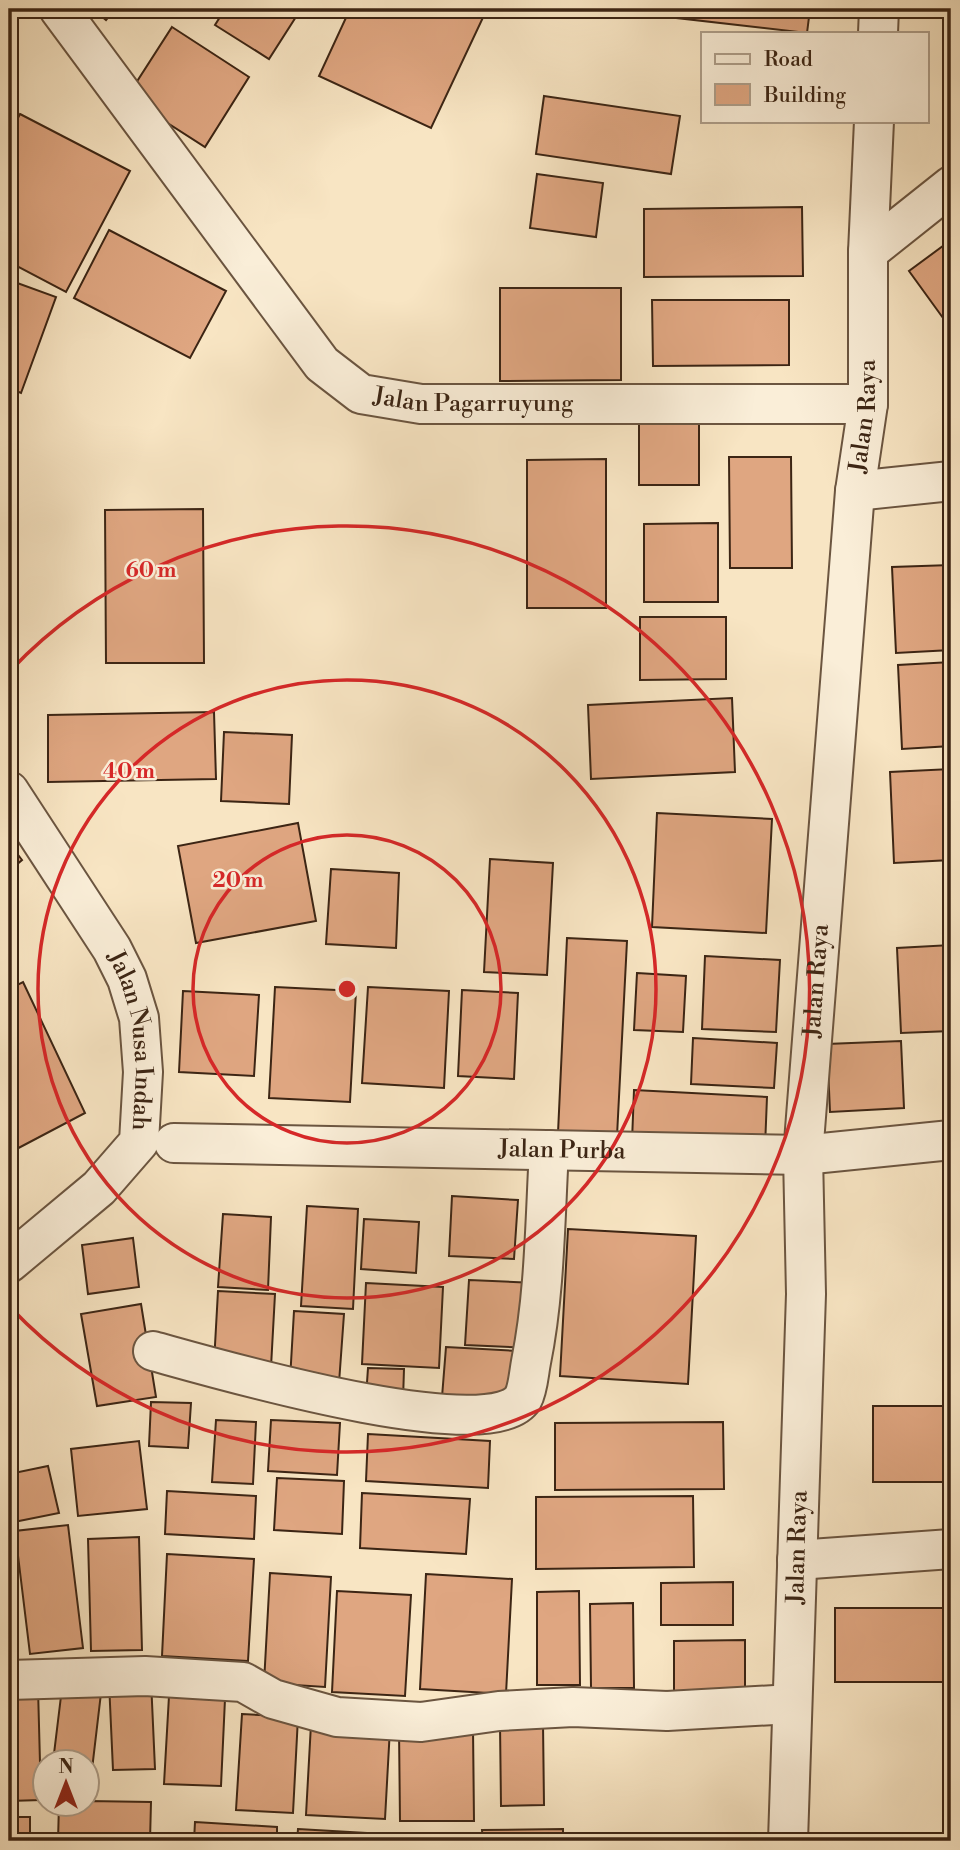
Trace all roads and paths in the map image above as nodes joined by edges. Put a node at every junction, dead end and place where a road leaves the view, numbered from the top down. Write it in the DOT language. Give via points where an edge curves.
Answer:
graph roads {
  1 [pos="59,9"];
  2 [pos="879,9"];
  3 [pos="878,32"];
  4 [pos="874,122"];
  5 [pos="951,186"];
  6 [pos="868,252"];
  7 [pos="868,404"];
  8 [pos="951,481"];
  9 [pos="855,491"];
  10 [pos="9,793"];
  11 [pos="951,1140"];
  12 [pos="174,1143"];
  13 [pos="549,1150"];
  14 [pos="803,1155"];
  15 [pos="9,1263"];
  16 [pos="153,1350"];
  17 [pos="951,1549"];
  18 [pos="797,1560"];
  19 [pos="9,1679"];
  20 [pos="792,1704"];
  21 [pos="788,1841"];
  1 -- 7 [label="street, Jalan Pagarruyung" via="322,364 361,394 421,404"];
  2 -- 3 [label="street"];
  4 -- 6 [label="street, Jalan Raya"];
  5 -- 6 [label="street"];
  6 -- 7 [label="street, Jalan Raya"];
  7 -- 9 [label="street, Jalan Raya"];
  8 -- 9 [label="street"];
  9 -- 14 [label="street, Jalan Raya"];
  10 -- 15 [label="street, Jalan Nusa Indah" via="127,979 139,1018 143,1072 139,1142 99,1188"];
  11 -- 14 [label="street, Jalan Purba"];
  12 -- 13 [label="street, Jalan Purba"];
  13 -- 14 [label="street, Jalan Purba"];
  13 -- 16 [label="street" via="538,1326 523,1398 506,1413 453,1416 286,1388"];
  14 -- 18 [label="street, Jalan Raya" via="806,1294"];
  17 -- 18 [label="street"];
  18 -- 20 [label="street, Jalan Raya"];
  19 -- 20 [label="street" via="145,1676 243,1682 273,1699 337,1717 421,1722 573,1707 667,1711"];
  20 -- 21 [label="street, Jalan Raya"];
}
